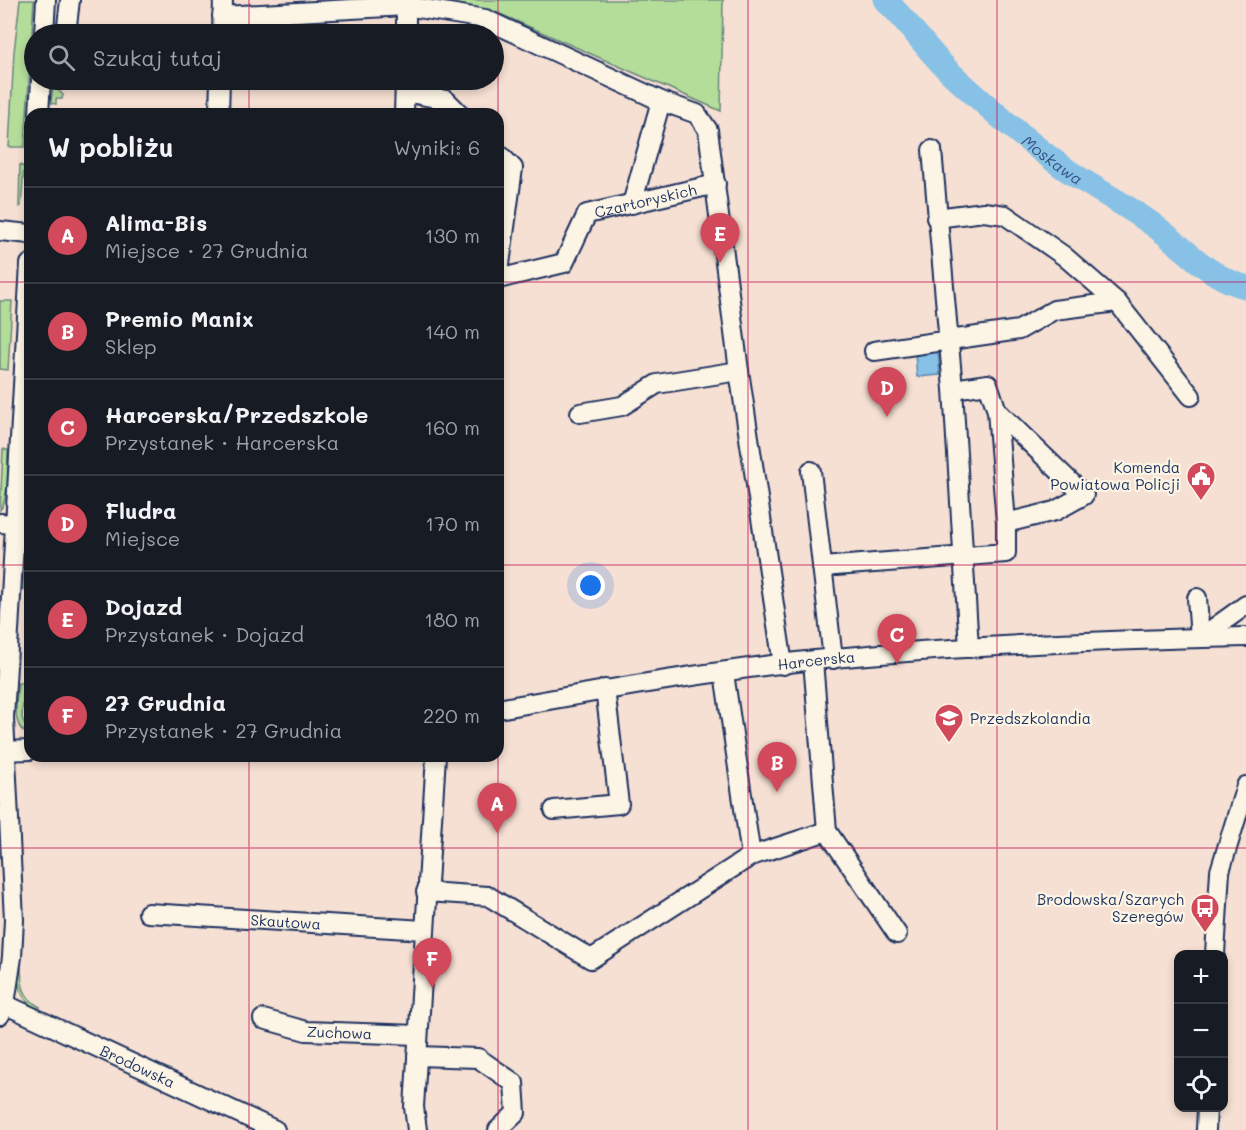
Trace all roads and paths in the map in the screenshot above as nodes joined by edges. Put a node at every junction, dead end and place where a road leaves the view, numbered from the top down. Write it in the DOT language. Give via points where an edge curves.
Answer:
graph roads {
  1 [pos="46,0"];
  2 [pos="70,0"];
  3 [pos="406,6"];
  4 [pos="222,17"];
  5 [pos="45,24"];
  6 [pos="67,24"];
  7 [pos="406,24"];
  8 [pos="496,24"];
  9 [pos="504,28"];
  10 [pos="40,90"];
  11 [pos="220,90"];
  12 [pos="405,90"];
  13 [pos="417,90"];
  14 [pos="662,101"];
  15 [pos="39,108"];
  16 [pos="219,108"];
  17 [pos="404,108"];
  18 [pos="454,108"];
  19 [pos="932,150"];
  20 [pos="504,159"];
  21 [pos="716,184"];
  22 [pos="632,204"];
  23 [pos="936,218"];
  24 [pos="0,231"];
  25 [pos="24,233"];
  26 [pos="504,235"];
  27 [pos="504,277"];
  28 [pos="1116,302"];
  29 [pos="948,340"];
  30 [pos="874,351"];
  31 [pos="24,368"];
  32 [pos="739,371"];
  33 [pos="953,389"];
  34 [pos="1191,396"];
  35 [pos="997,411"];
  36 [pos="580,413"];
  37 [pos="812,471"];
  38 [pos="1006,523"];
  39 [pos="15,524"];
  40 [pos="965,558"];
  41 [pos="822,567"];
  42 [pos="1197,598"];
  43 [pos="1246,605"];
  44 [pos="1246,637"];
  45 [pos="1200,638"];
  46 [pos="969,648"];
  47 [pos="833,658"];
  48 [pos="813,661"];
  49 [pos="783,665"];
  50 [pos="724,673"];
  51 [pos="604,689"];
  52 [pos="504,708"];
  53 [pos="24,750"];
  54 [pos="2,751"];
  55 [pos="436,762"];
  56 [pos="1246,786"];
  57 [pos="554,810"];
  58 [pos="827,831"];
  59 [pos="751,856"];
  60 [pos="426,892"];
  61 [pos="148,913"];
  62 [pos="424,930"];
  63 [pos="897,934"];
  64 [pos="1215,950"];
  65 [pos="2,1007"];
  66 [pos="263,1019"];
  67 [pos="418,1035"];
  68 [pos="417,1056"];
  69 [pos="414,1107"];
  70 [pos="1208,1112"];
  71 [pos="275,1130"];
  72 [pos="406,1130"];
  73 [pos="417,1130"];
  74 [pos="498,1130"];
  75 [pos="1206,1130"];
  1 -- 5 [label="street"];
  2 -- 6 [label="street"];
  3 -- 4 [label="street"];
  3 -- 7 [label="street"];
  3 -- 8 [label="street"];
  9 -- 14 [label="street"];
  10 -- 15 [label="street"];
  11 -- 16 [label="street"];
  12 -- 17 [label="street"];
  13 -- 18 [label="street" via="446,100"];
  14 -- 21 [label="street" via="697,114 708,130"];
  14 -- 22 [label="street"];
  19 -- 23 [label="street"];
  20 -- 26 [label="street" via="513,168"];
  21 -- 22 [label="street, Czartoryskich"];
  21 -- 32 [label="street"];
  22 -- 27 [label="street, Czartoryskich" via="588,214 564,262"];
  23 -- 28 [label="street" via="984,212 1005,215 1064,256"];
  23 -- 29 [label="street"];
  24 -- 25 [label="street"];
  28 -- 29 [label="street" via="1053,310 1019,330"];
  28 -- 34 [label="street"];
  29 -- 30 [label="street"];
  29 -- 33 [label="street"];
  31 -- 39 [label="street"];
  32 -- 36 [label="street" via="657,384 622,406"];
  32 -- 49 [label="street"];
  33 -- 35 [label="street" via="988,384"];
  33 -- 40 [label="street"];
  35 -- 38 [label="street"];
  35 -- 38 [label="street" via="1084,495 1055,511"];
  37 -- 41 [label="street"];
  38 -- 40 [label="street" via="1006,553"];
  39 -- 54 [label="street"];
  40 -- 41 [label="street"];
  40 -- 46 [label="street"];
  41 -- 47 [label="street"];
  42 -- 45 [label="street"];
  43 -- 45 [label="street"];
  44 -- 45 [label="street, Harcerska"];
  45 -- 46 [label="street, Harcerska"];
  46 -- 47 [label="street, Harcerska"];
  47 -- 48 [label="street, Harcerska"];
  48 -- 49 [label="street, Harcerska"];
  48 -- 58 [label="street"];
  49 -- 50 [label="street, Harcerska"];
  50 -- 51 [label="street, Harcerska"];
  50 -- 59 [label="street"];
  51 -- 52 [label="street, Harcerska"];
  51 -- 57 [label="street" via="619,804"];
  53 -- 54 [label="street"];
  54 -- 65 [label="street" via="14,920 12,957"];
  55 -- 60 [label="street"];
  56 -- 64 [label="street" via="1220,871"];
  58 -- 59 [label="street"];
  58 -- 63 [label="street"];
  59 -- 60 [label="street" via="591,959 488,896"];
  60 -- 62 [label="street"];
  61 -- 62 [label="street, Skautowa"];
  62 -- 67 [label="street"];
  65 -- 71 [label="street, Brodowska"];
  66 -- 67 [label="street, Zuchowa" via="306,1031"];
  67 -- 68 [label="street"];
  68 -- 69 [label="street"];
  68 -- 74 [label="street" via="478,1058 514,1083 516,1113"];
  69 -- 72 [label="street"];
  69 -- 73 [label="street"];
  70 -- 75 [label="street"];
}
